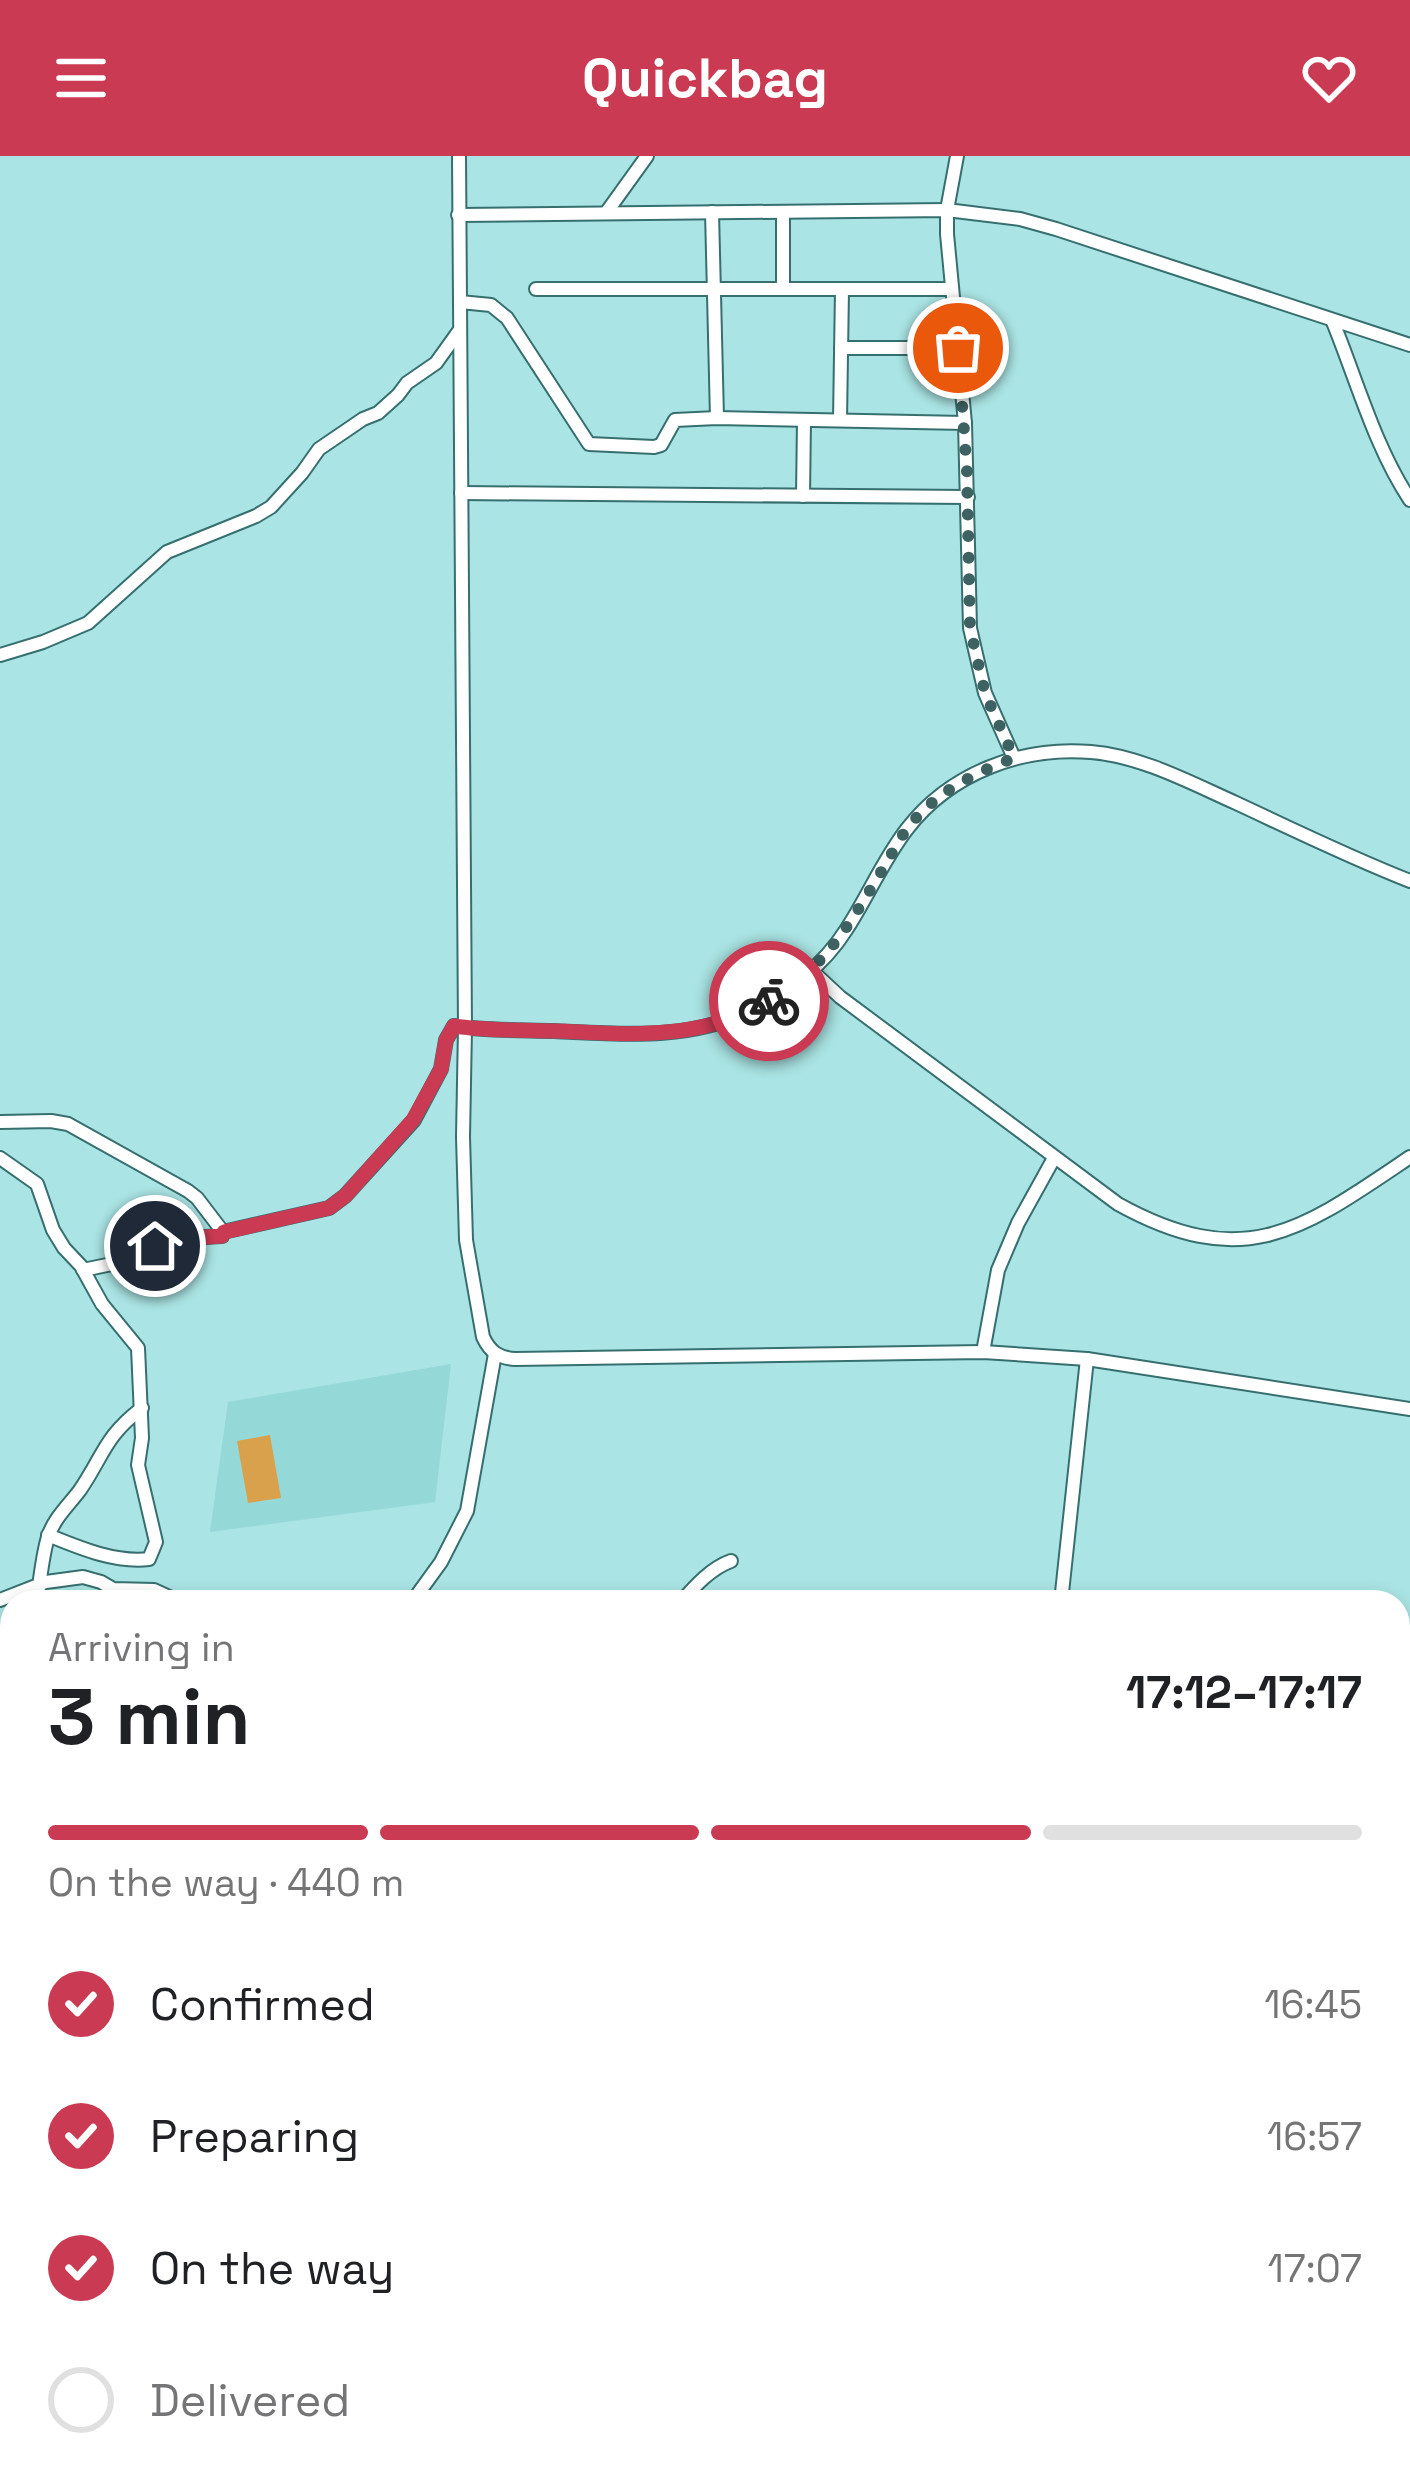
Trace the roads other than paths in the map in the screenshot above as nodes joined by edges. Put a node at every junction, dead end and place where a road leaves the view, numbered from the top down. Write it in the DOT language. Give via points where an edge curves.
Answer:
graph roads {
  1 [pos="459,156"];
  2 [pos="647,156"];
  3 [pos="957,156"];
  4 [pos="947,210"];
  5 [pos="712,212"];
  6 [pos="783,212"];
  7 [pos="606,213"];
  8 [pos="458,214"];
  9 [pos="536,289"];
  10 [pos="842,289"];
  11 [pos="952,289"];
  12 [pos="713,290"];
  13 [pos="783,290"];
  14 [pos="460,302"];
  15 [pos="1334,322"];
  16 [pos="460,330"];
  17 [pos="1410,345"];
  18 [pos="841,348"];
  19 [pos="958,348"];
  20 [pos="717,418"];
  21 [pos="804,420"];
  22 [pos="840,420"];
  23 [pos="965,423"];
  24 [pos="461,494"];
  25 [pos="803,496"];
  26 [pos="968,497"];
  27 [pos="1410,500"];
  28 [pos="0,655"];
  29 [pos="1014,758"];
  30 [pos="1410,881"];
  31 [pos="811,970"];
  32 [pos="465,1028"];
  33 [pos="0,1122"];
  34 [pos="1410,1157"];
  35 [pos="0,1158"];
  36 [pos="1054,1158"];
  37 [pos="224,1232"];
  38 [pos="83,1270"];
  39 [pos="983,1352"];
  40 [pos="495,1354"];
  41 [pos="1087,1359"];
  42 [pos="142,1408"];
  43 [pos="1410,1409"];
  44 [pos="48,1535"];
  45 [pos="731,1561"];
  46 [pos="39,1585"];
  47 [pos="26,1590"];
  48 [pos="38,1590"];
  49 [pos="154,1590"];
  50 [pos="421,1590"];
  51 [pos="693,1590"];
  52 [pos="1062,1590"];
  1 -- 8 [label="street"];
  2 -- 7 [label="street"];
  3 -- 4 [label="street"];
  4 -- 6 [label="street"];
  4 -- 11 [label="street"];
  4 -- 15 [label="street" via="1056,229"];
  5 -- 6 [label="street"];
  5 -- 7 [label="street"];
  5 -- 12 [label="street"];
  6 -- 13 [label="street"];
  7 -- 8 [label="street"];
  8 -- 14 [label="street"];
  9 -- 12 [label="street"];
  10 -- 11 [label="street"];
  10 -- 13 [label="street"];
  10 -- 18 [label="street"];
  11 -- 19 [label="street"];
  12 -- 13 [label="street"];
  12 -- 20 [label="street"];
  14 -- 16 [label="street"];
  14 -- 20 [label="street" via="491,305 508,318 589,444 661,446 675,420"];
  15 -- 17 [label="street"];
  15 -- 27 [label="street"];
  16 -- 24 [label="street"];
  16 -- 28 [label="street" via="378,413 319,449 271,507 167,552 88,623"];
  18 -- 19 [label="street"];
  18 -- 22 [label="street"];
  19 -- 23 [label="street"];
  20 -- 21 [label="street"];
  21 -- 22 [label="street"];
  21 -- 25 [label="street"];
  22 -- 23 [label="street"];
  23 -- 26 [label="street"];
  24 -- 25 [label="street"];
  24 -- 32 [label="street"];
  25 -- 26 [label="street"];
  26 -- 29 [label="street" via="973,644"];
  29 -- 30 [label="street" via="1095,752 1135,761"];
  29 -- 31 [label="street" via="973,774 907,829 845,931"];
  31 -- 32 [label="street" via="751,1011 682,1032"];
  31 -- 36 [label="street"];
  32 -- 37 [label="street" via="454,1026 446,1040 441,1069 413,1120 345,1196 329,1208"];
  32 -- 40 [label="street" via="466,1240 483,1337"];
  33 -- 37 [label="street" via="68,1124 188,1191"];
  34 -- 36 [label="street" via="1300,1226 1229,1240 1150,1222"];
  35 -- 38 [label="street" via="37,1184 53,1230"];
  36 -- 39 [label="street" via="1002,1258"];
  37 -- 38 [label="street" via="173,1239"];
  38 -- 42 [label="street" via="138,1348"];
  39 -- 40 [label="street"];
  39 -- 41 [label="street"];
  40 -- 50 [label="street" via="467,1511"];
  41 -- 43 [label="street"];
  41 -- 52 [label="street"];
  42 -- 44 [label="street" via="117,1428"];
  42 -- 44 [label="street" via="138,1465 152,1555 113,1557"];
  44 -- 46 [label="street"];
  45 -- 51 [label="street"];
  46 -- 47 [label="street"];
  46 -- 48 [label="street"];
  46 -- 49 [label="street" via="83,1577"];
}
